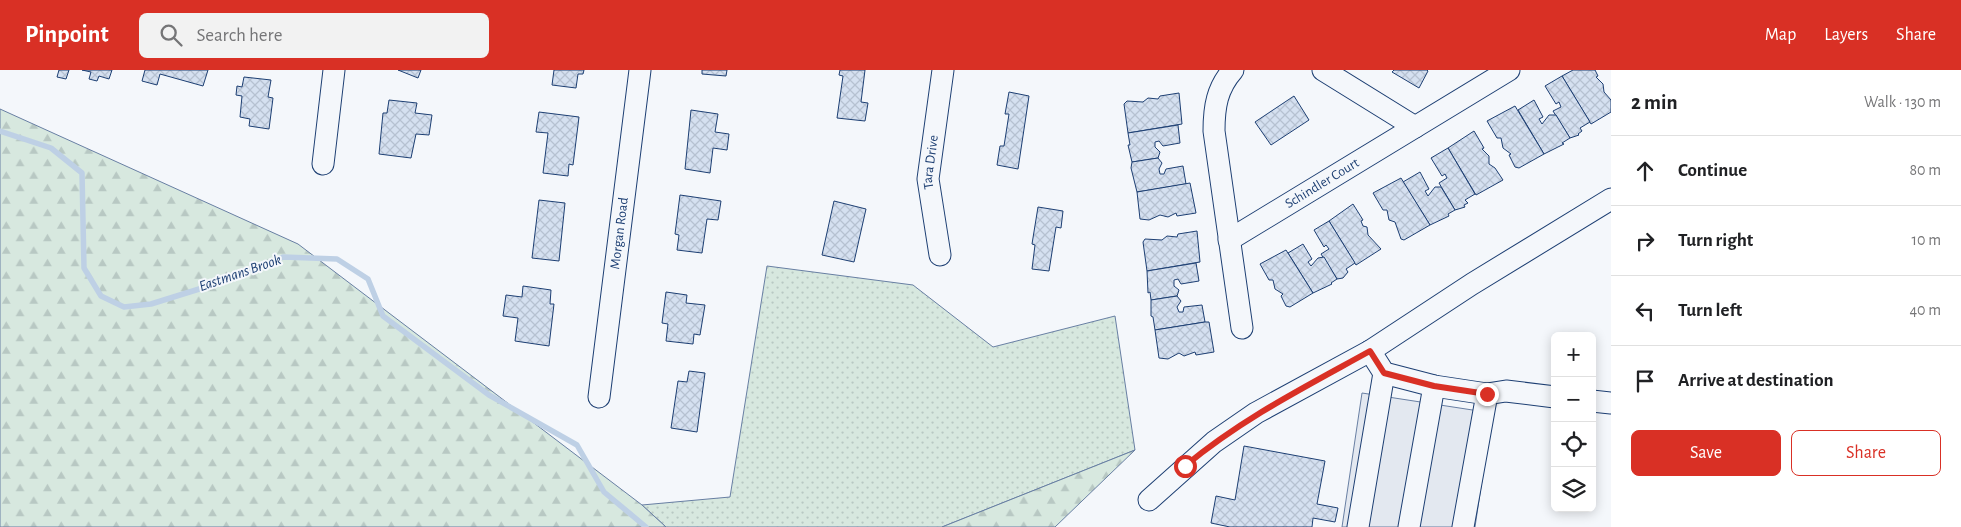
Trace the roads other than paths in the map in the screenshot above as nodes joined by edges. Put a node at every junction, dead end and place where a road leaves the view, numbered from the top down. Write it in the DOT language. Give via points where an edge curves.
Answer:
graph roads {
  1 [pos="334,70"];
  2 [pos="640,70"];
  3 [pos="944,70"];
  4 [pos="1233,70"];
  5 [pos="1323,70"];
  6 [pos="1509,70"];
  7 [pos="1415,127"];
  8 [pos="323,164"];
  9 [pos="1611,199"];
  10 [pos="1229,240"];
  11 [pos="940,255"];
  12 [pos="1242,328"];
  13 [pos="1370,351"];
  14 [pos="1384,373"];
  15 [pos="1434,386"];
  16 [pos="1487,394"];
  17 [pos="1551,396"];
  18 [pos="599,397"];
  19 [pos="1596,400"];
  20 [pos="1611,402"];
  21 [pos="1149,500"];
  22 [pos="1358,527"];
  23 [pos="1408,527"];
  24 [pos="1462,527"];
  1 -- 8 [label="street"];
  2 -- 18 [label="street, Morgan Road"];
  3 -- 11 [label="street, Tara Drive" via="928,179"];
  4 -- 10 [label="street" via="1220,90 1214,115 1215,146"];
  5 -- 7 [label="street"];
  6 -- 7 [label="street, Schindler Court"];
  7 -- 10 [label="street, Schindler Court"];
  9 -- 13 [label="street"];
  10 -- 12 [label="street"];
  13 -- 14 [label="street"];
  13 -- 21 [label="street" via="1256,413 1214,442"];
  14 -- 15 [label="street"];
  14 -- 22 [label="street"];
  15 -- 16 [label="street"];
  15 -- 23 [label="street"];
  16 -- 17 [label="street" via="1506,391"];
  16 -- 24 [label="street"];
  19 -- 20 [label="street"];
}
